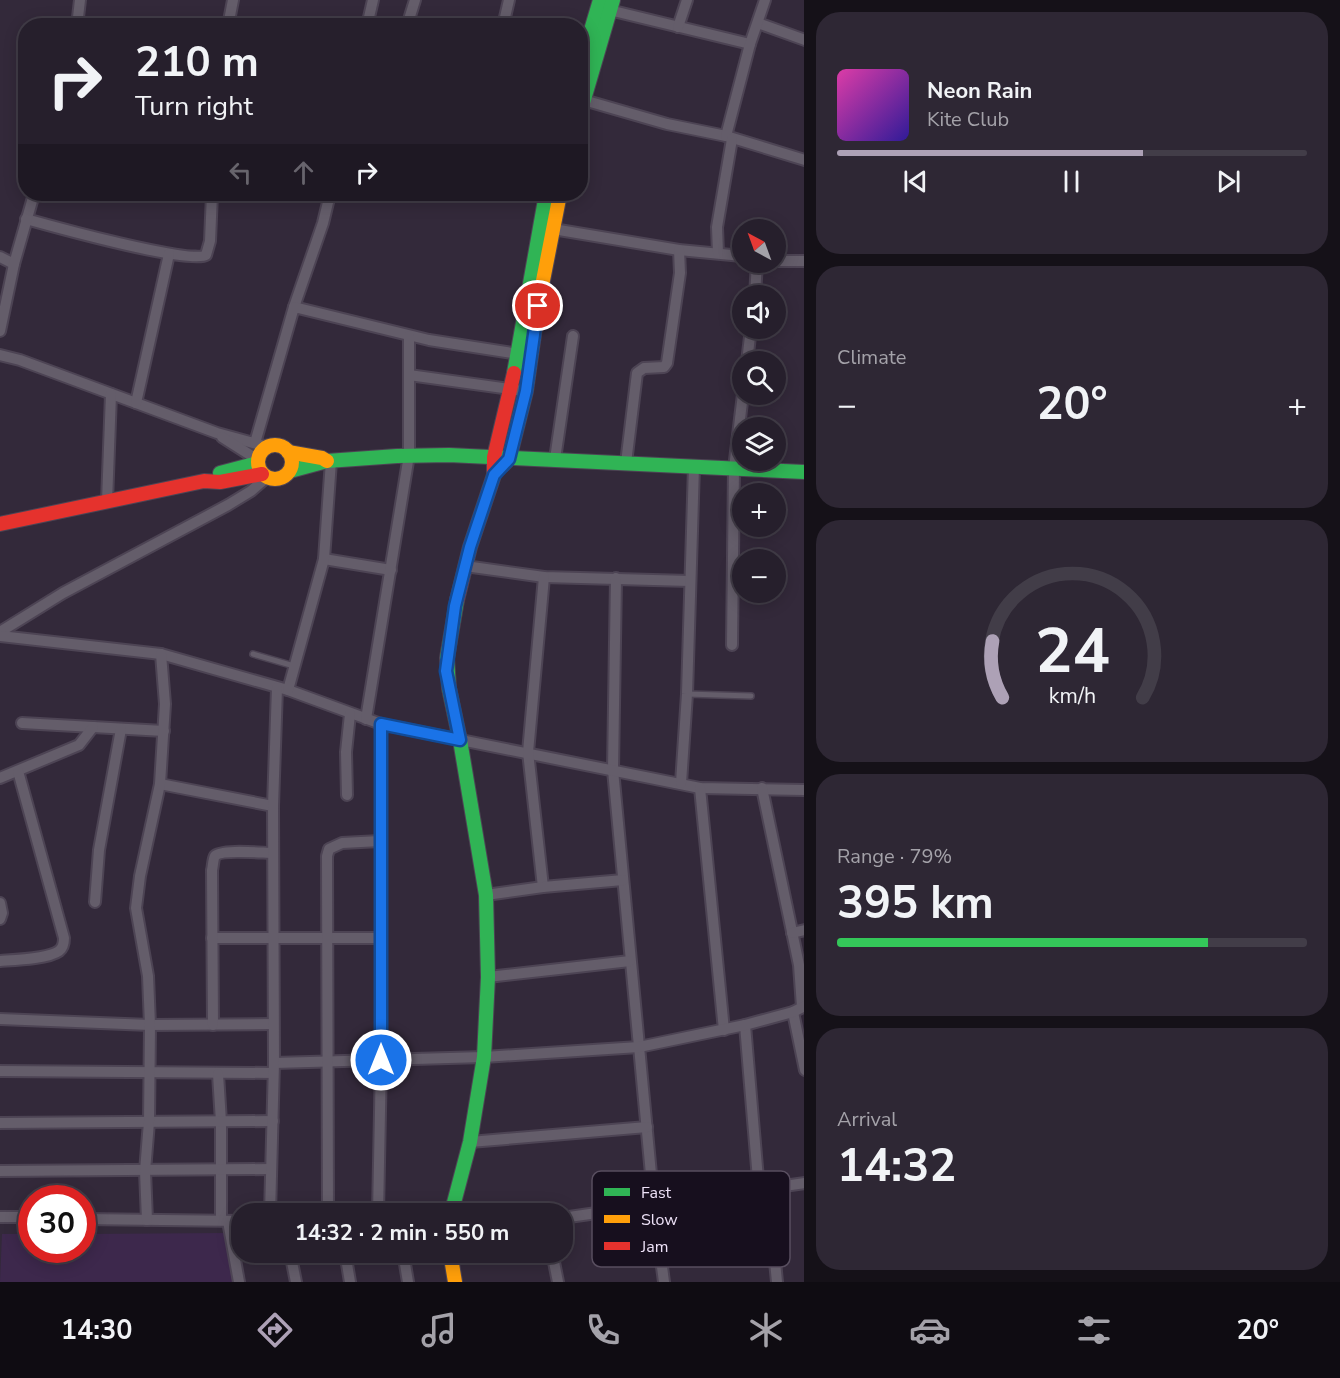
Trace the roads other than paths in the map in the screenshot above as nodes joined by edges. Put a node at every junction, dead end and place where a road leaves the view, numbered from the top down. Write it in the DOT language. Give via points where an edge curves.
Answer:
graph roads {
  1 [pos="80,0"];
  2 [pos="232,0"];
  3 [pos="373,0"];
  4 [pos="415,0"];
  5 [pos="509,0"];
  6 [pos="687,0"];
  7 [pos="765,0"];
  8 [pos="605,5"];
  9 [pos="78,18"];
  10 [pos="229,18"];
  11 [pos="369,18"];
  12 [pos="409,18"];
  13 [pos="505,18"];
  14 [pos="758,23"];
  15 [pos="678,27"];
  16 [pos="804,40"];
  17 [pos="750,44"];
  18 [pos="588,47"];
  19 [pos="588,78"];
  20 [pos="588,105"];
  21 [pos="729,137"];
  22 [pos="804,160"];
  23 [pos="32,201"];
  24 [pos="212,201"];
  25 [pos="328,201"];
  26 [pos="546,201"];
  27 [pos="557,201"];
  28 [pos="26,219"];
  29 [pos="547,228"];
  30 [pos="679,250"];
  31 [pos="717,252"];
  32 [pos="169,254"];
  33 [pos="732,254"];
  34 [pos="0,257"];
  35 [pos="786,261"];
  36 [pos="804,261"];
  37 [pos="14,264"];
  38 [pos="294,307"];
  39 [pos="0,331"];
  40 [pos="409,336"];
  41 [pos="573,336"];
  42 [pos="519,354"];
  43 [pos="0,356"];
  44 [pos="409,375"];
  45 [pos="511,389"];
  46 [pos="526,391"];
  47 [pos="111,394"];
  48 [pos="136,403"];
  49 [pos="217,433"];
  50 [pos="262,445"];
  51 [pos="288,452"];
  52 [pos="409,455"];
  53 [pos="494,457"];
  54 [pos="509,459"];
  55 [pos="555,459"];
  56 [pos="329,461"];
  57 [pos="626,463"];
  58 [pos="694,466"];
  59 [pos="261,468"];
  60 [pos="732,468"];
  61 [pos="290,471"];
  62 [pos="734,471"];
  63 [pos="786,471"];
  64 [pos="804,472"];
  65 [pos="494,475"];
  66 [pos="107,502"];
  67 [pos="0,524"];
  68 [pos="324,559"];
  69 [pos="465,566"];
  70 [pos="391,570"];
  71 [pos="544,577"];
  72 [pos="616,578"];
  73 [pos="690,581"];
  74 [pos="0,634"];
  75 [pos="732,645"];
  76 [pos="161,654"];
  77 [pos="253,654"];
  78 [pos="294,666"];
  79 [pos="283,689"];
  80 [pos="687,694"];
  81 [pos="752,696"];
  82 [pos="350,714"];
  83 [pos="366,719"];
  84 [pos="22,723"];
  85 [pos="381,724"];
  86 [pos="93,727"];
  87 [pos="121,729"];
  88 [pos="164,731"];
  89 [pos="460,740"];
  90 [pos="528,752"];
  91 [pos="613,770"];
  92 [pos="18,771"];
  93 [pos="0,777"];
  94 [pos="681,783"];
  95 [pos="160,784"];
  96 [pos="700,788"];
  97 [pos="762,789"];
  98 [pos="804,790"];
  99 [pos="347,795"];
  100 [pos="273,806"];
  101 [pos="380,841"];
  102 [pos="273,853"];
  103 [pos="623,880"];
  104 [pos="543,887"];
  105 [pos="486,896"];
  106 [pos="95,902"];
  107 [pos="0,903"];
  108 [pos="0,919"];
  109 [pos="804,930"];
  110 [pos="792,933"];
  111 [pos="212,938"];
  112 [pos="275,938"];
  113 [pos="326,938"];
  114 [pos="381,938"];
  115 [pos="630,961"];
  116 [pos="0,962"];
  117 [pos="488,977"];
  118 [pos="800,1009"];
  119 [pos="0,1019"];
  120 [pos="150,1024"];
  121 [pos="273,1024"];
  122 [pos="213,1025"];
  123 [pos="745,1025"];
  124 [pos="724,1030"];
  125 [pos="639,1047"];
  126 [pos="803,1055"];
  127 [pos="484,1057"];
  128 [pos="381,1060"];
  129 [pos="328,1062"];
  130 [pos="273,1068"];
  131 [pos="804,1070"];
  132 [pos="0,1071"];
  133 [pos="149,1073"];
  134 [pos="218,1074"];
  135 [pos="273,1121"];
  136 [pos="149,1122"];
  137 [pos="221,1122"];
  138 [pos="0,1124"];
  139 [pos="647,1127"];
  140 [pos="470,1142"];
  141 [pos="271,1169"];
  142 [pos="221,1170"];
  143 [pos="0,1171"];
  144 [pos="145,1171"];
  145 [pos="651,1171"];
  146 [pos="762,1171"];
  147 [pos="270,1203"];
  148 [pos="328,1203"];
  149 [pos="378,1203"];
  150 [pos="454,1203"];
  151 [pos="592,1214"];
  152 [pos="0,1217"];
  153 [pos="18,1217"];
  154 [pos="573,1217"];
  155 [pos="96,1219"];
  156 [pos="147,1220"];
  157 [pos="225,1220"];
  158 [pos="231,1220"];
  159 [pos="292,1263"];
  160 [pos="347,1263"];
  161 [pos="405,1263"];
  162 [pos="452,1263"];
  163 [pos="554,1263"];
  164 [pos="662,1267"];
  165 [pos="775,1267"];
  166 [pos="239,1282"];
  167 [pos="296,1282"];
  168 [pos="350,1282"];
  169 [pos="408,1282"];
  170 [pos="455,1282"];
  171 [pos="558,1282"];
  172 [pos="664,1282"];
  173 [pos="777,1282"];
  1 -- 9 [label="street"];
  2 -- 10 [label="street"];
  3 -- 11 [label="street"];
  4 -- 12 [label="street"];
  5 -- 13 [label="street"];
  6 -- 15 [label="street"];
  7 -- 14 [label="street"];
  8 -- 15 [label="street"];
  8 -- 18 [label="street"];
  8 -- 19 [label="street"];
  14 -- 16 [label="street"];
  14 -- 17 [label="street"];
  15 -- 17 [label="street"];
  17 -- 21 [label="street"];
  20 -- 21 [label="street"];
  21 -- 22 [label="street"];
  21 -- 31 [label="street"];
  23 -- 28 [label="street"];
  24 -- 32 [label="street" via="206,255 201,258"];
  25 -- 38 [label="street"];
  26 -- 29 [label="street"];
  27 -- 29 [label="street"];
  28 -- 32 [label="street"];
  28 -- 37 [label="street"];
  29 -- 30 [label="street"];
  29 -- 42 [label="street"];
  29 -- 46 [label="street"];
  30 -- 31 [label="street"];
  30 -- 57 [label="street" via="680,273 667,363 637,373"];
  31 -- 33 [label="street"];
  32 -- 48 [label="street"];
  34 -- 37 [label="street"];
  35 -- 36 [label="street"];
  37 -- 39 [label="street"];
  38 -- 40 [label="street"];
  38 -- 50 [label="street"];
  40 -- 42 [label="street"];
  40 -- 44 [label="street"];
  41 -- 55 [label="street"];
  42 -- 45 [label="street"];
  43 -- 47 [label="street"];
  44 -- 45 [label="street"];
  44 -- 52 [label="street"];
  45 -- 46 [label="street"];
  45 -- 53 [label="street"];
  46 -- 54 [label="street"];
  47 -- 48 [label="street"];
  47 -- 66 [label="street"];
  48 -- 49 [label="street"];
  49 -- 50 [label="street"];
  49 -- 59 [label="street"];
  50 -- 51 [label="street" via="279,446"];
  50 -- 59 [label="street"];
  51 -- 56 [label="street"];
  51 -- 61 [label="street" via="292,459"];
  52 -- 53 [label="street"];
  52 -- 56 [label="street"];
  52 -- 70 [label="street"];
  53 -- 54 [label="street"];
  53 -- 65 [label="street"];
  54 -- 55 [label="street"];
  54 -- 65 [label="street"];
  55 -- 57 [label="street"];
  56 -- 61 [label="street"];
  56 -- 68 [label="street"];
  57 -- 58 [label="street"];
  58 -- 60 [label="street"];
  58 -- 73 [label="street"];
  59 -- 61 [label="street" via="275,479"];
  59 -- 66 [label="street" via="220,482 204,481"];
  59 -- 74 [label="street" via="251,491 63,593"];
  62 -- 75 [label="street"];
  63 -- 64 [label="street"];
  65 -- 69 [label="street"];
  66 -- 67 [label="street"];
  68 -- 70 [label="street"];
  68 -- 78 [label="street"];
  69 -- 71 [label="street"];
  69 -- 89 [label="street" via="446,671"];
  70 -- 83 [label="street"];
  71 -- 72 [label="street"];
  71 -- 90 [label="street"];
  72 -- 73 [label="street"];
  72 -- 91 [label="street"];
  73 -- 80 [label="street"];
  74 -- 76 [label="street"];
  76 -- 79 [label="street"];
  76 -- 88 [label="street"];
  77 -- 78 [label="lane"];
  78 -- 79 [label="street"];
  79 -- 82 [label="street"];
  79 -- 100 [label="street"];
  80 -- 81 [label="lane"];
  80 -- 94 [label="street"];
  82 -- 83 [label="street"];
  82 -- 99 [label="street"];
  83 -- 85 [label="street"];
  84 -- 86 [label="street"];
  85 -- 89 [label="street"];
  85 -- 101 [label="street"];
  86 -- 87 [label="street"];
  86 -- 92 [label="street" via="79,745"];
  87 -- 88 [label="street"];
  87 -- 106 [label="street" via="99,850"];
  88 -- 95 [label="street"];
  89 -- 90 [label="street"];
  89 -- 105 [label="street"];
  90 -- 91 [label="street"];
  90 -- 104 [label="street"];
  91 -- 94 [label="street"];
  91 -- 103 [label="street"];
  92 -- 93 [label="street"];
  92 -- 116 [label="street" via="64,945 51,955"];
  94 -- 96 [label="street"];
  95 -- 100 [label="street"];
  95 -- 120 [label="street" via="136,908 148,976"];
  96 -- 97 [label="street"];
  96 -- 124 [label="street"];
  97 -- 98 [label="street"];
  97 -- 110 [label="street"];
  100 -- 102 [label="street"];
  101 -- 113 [label="street" via="342,843 330,849"];
  101 -- 114 [label="street"];
  102 -- 111 [label="street" via="228,852 215,856"];
  102 -- 112 [label="street"];
  103 -- 104 [label="street"];
  103 -- 115 [label="street"];
  104 -- 105 [label="street"];
  105 -- 117 [label="street"];
  107 -- 108 [label="street"];
  109 -- 110 [label="street"];
  110 -- 118 [label="street" via="799,965"];
  111 -- 112 [label="street"];
  111 -- 122 [label="street"];
  112 -- 113 [label="street"];
  112 -- 121 [label="street"];
  113 -- 114 [label="street"];
  113 -- 129 [label="street"];
  114 -- 128 [label="street"];
  115 -- 117 [label="street"];
  115 -- 125 [label="street"];
  117 -- 127 [label="street"];
  118 -- 123 [label="street"];
  118 -- 126 [label="street"];
  119 -- 120 [label="street"];
  120 -- 122 [label="street"];
  120 -- 133 [label="street"];
  121 -- 122 [label="street"];
  121 -- 130 [label="street"];
  123 -- 124 [label="street"];
  123 -- 146 [label="street"];
  124 -- 125 [label="street"];
  125 -- 127 [label="street"];
  125 -- 139 [label="street"];
  126 -- 131 [label="street"];
  127 -- 128 [label="street"];
  127 -- 140 [label="street"];
  128 -- 129 [label="street"];
  128 -- 149 [label="street"];
  129 -- 130 [label="street"];
  129 -- 148 [label="street"];
  130 -- 134 [label="street"];
  130 -- 135 [label="street"];
  132 -- 133 [label="street"];
  133 -- 134 [label="street"];
  133 -- 136 [label="street"];
  134 -- 137 [label="street"];
  135 -- 137 [label="street"];
  135 -- 141 [label="street"];
  136 -- 137 [label="street"];
  136 -- 138 [label="street"];
  136 -- 144 [label="street"];
  137 -- 142 [label="street"];
  139 -- 140 [label="street"];
  139 -- 145 [label="street"];
  140 -- 150 [label="street"];
  141 -- 142 [label="street"];
  141 -- 147 [label="street"];
  142 -- 144 [label="street"];
  142 -- 157 [label="street"];
  143 -- 144 [label="street"];
  144 -- 156 [label="street"];
  151 -- 154 [label="street"];
  152 -- 153 [label="street"];
  155 -- 156 [label="street"];
  156 -- 157 [label="street"];
  157 -- 158 [label="street"];
  157 -- 166 [label="street"];
  159 -- 167 [label="street"];
  160 -- 168 [label="street"];
  161 -- 169 [label="street"];
  162 -- 170 [label="street"];
  163 -- 171 [label="street"];
  164 -- 172 [label="street"];
  165 -- 173 [label="street"];
}
